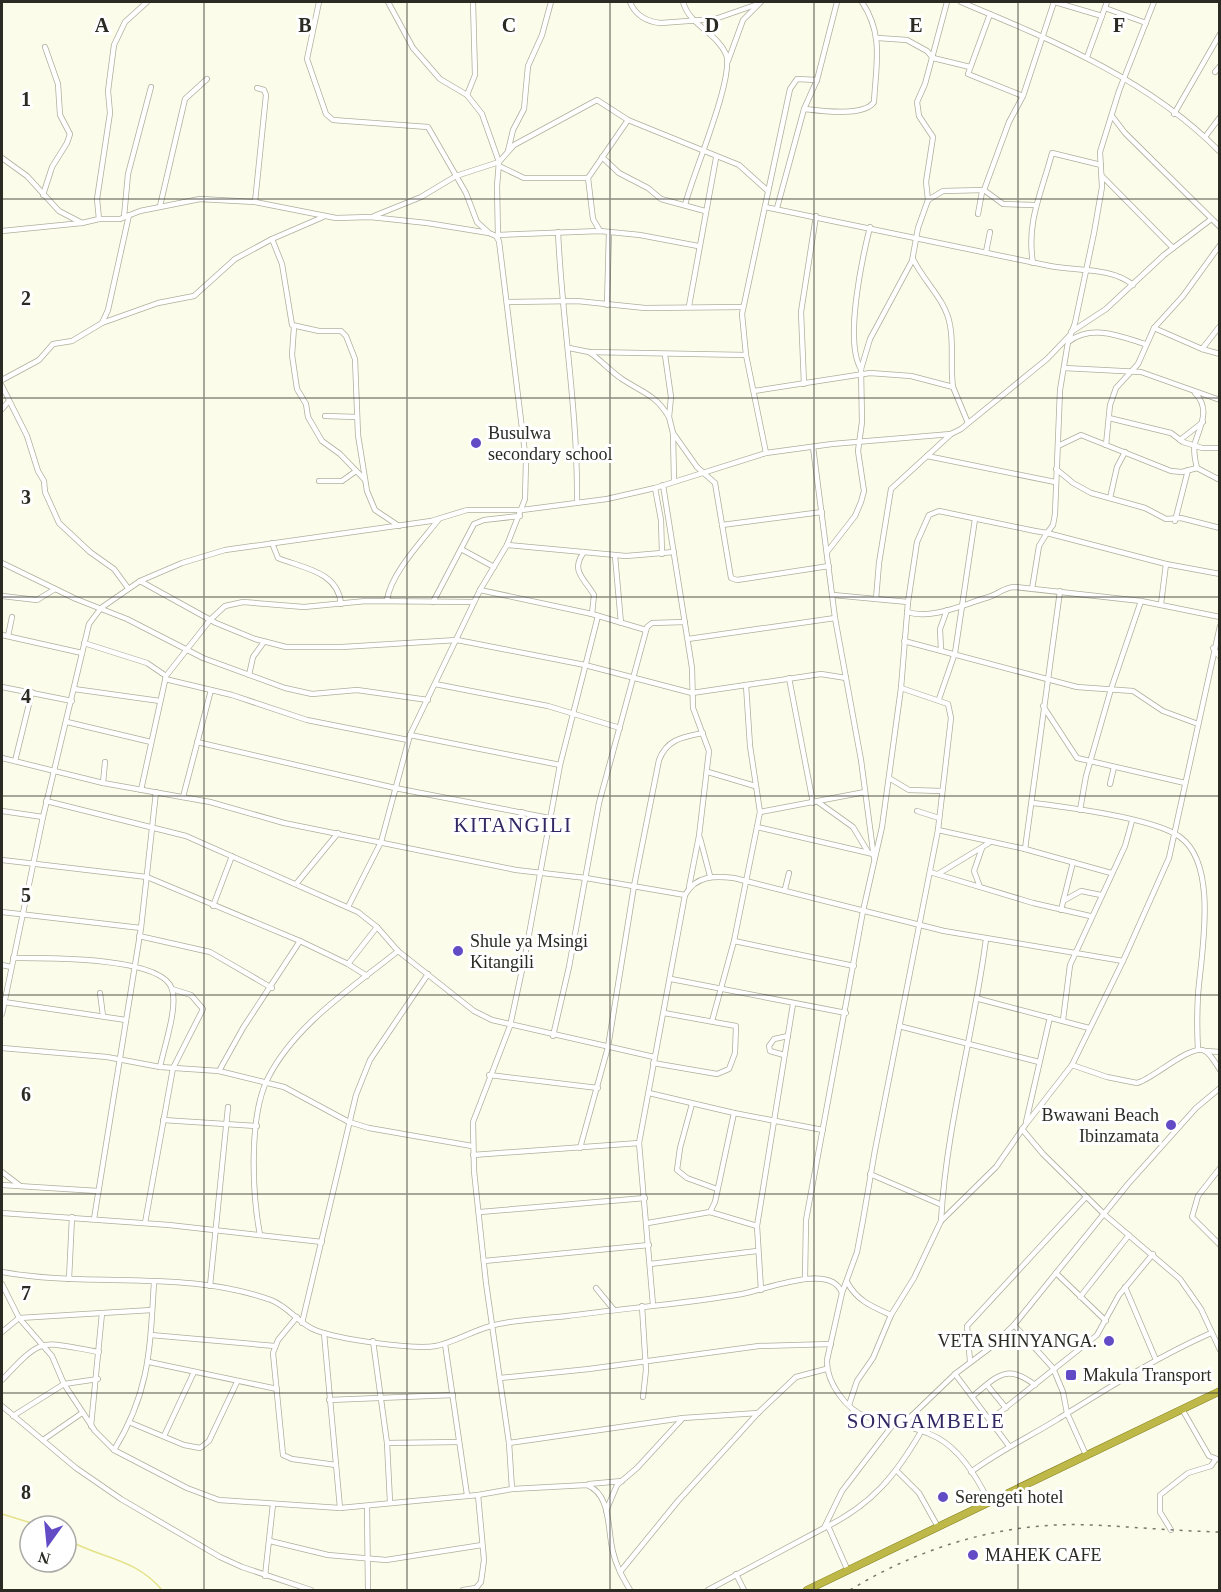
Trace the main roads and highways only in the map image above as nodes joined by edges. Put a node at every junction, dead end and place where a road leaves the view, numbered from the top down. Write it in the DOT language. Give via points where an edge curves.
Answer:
graph roads {
  1 [pos="1220,1390"];
  2 [pos="807,1590"];
  1 -- 2 [label="highway"];
}
